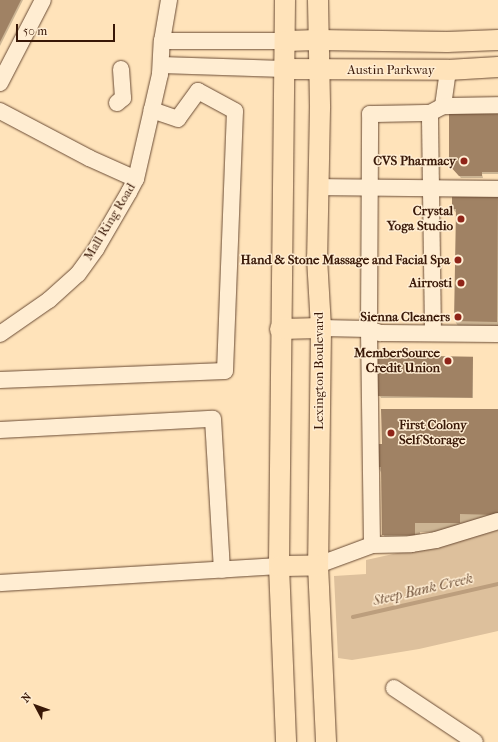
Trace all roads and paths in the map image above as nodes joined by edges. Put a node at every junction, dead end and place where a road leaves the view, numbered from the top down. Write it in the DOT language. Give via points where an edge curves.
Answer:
graph roads {
  1 [pos="43,0"];
  2 [pos="170,0"];
  3 [pos="285,0"];
  4 [pos="318,0"];
  5 [pos="318,40"];
  6 [pos="498,40"];
  7 [pos="162,41"];
  8 [pos="286,41"];
  9 [pos="447,42"];
  10 [pos="161,65"];
  11 [pos="498,67"];
  12 [pos="121,69"];
  13 [pos="284,69"];
  14 [pos="320,70"];
  15 [pos="448,70"];
  16 [pos="0,83"];
  17 [pos="117,103"];
  18 [pos="498,105"];
  19 [pos="436,109"];
  20 [pos="152,110"];
  21 [pos="0,111"];
  22 [pos="136,179"];
  23 [pos="319,187"];
  24 [pos="370,187"];
  25 [pos="431,188"];
  26 [pos="498,189"];
  27 [pos="280,328"];
  28 [pos="321,328"];
  29 [pos="369,329"];
  30 [pos="433,333"];
  31 [pos="0,334"];
  32 [pos="498,334"];
  33 [pos="0,380"];
  34 [pos="0,430"];
  35 [pos="498,521"];
  36 [pos="372,545"];
  37 [pos="318,565"];
  38 [pos="279,566"];
  39 [pos="222,570"];
  40 [pos="0,583"];
  41 [pos="394,688"];
  42 [pos="286,742"];
  43 [pos="326,742"];
  44 [pos="474,742"];
  1 -- 16 [label="street"];
  2 -- 7 [label="street, Mall Ring Road"];
  3 -- 8 [label="main road"];
  4 -- 5 [label="main road, Lexington Boulevard"];
  5 -- 8 [label="main road"];
  5 -- 9 [label="main road"];
  5 -- 14 [label="main road, Lexington Boulevard"];
  6 -- 9 [label="main road"];
  7 -- 8 [label="street"];
  7 -- 10 [label="street, Mall Ring Road"];
  8 -- 13 [label="main road"];
  9 -- 15 [label="main road"];
  10 -- 13 [label="street"];
  10 -- 20 [label="street, Mall Ring Road"];
  11 -- 15 [label="main road, Austin Parkway"];
  12 -- 17 [label="street" via="123,98"];
  13 -- 14 [label="main road, Austin Parkway"];
  13 -- 27 [label="main road"];
  14 -- 15 [label="main road, Austin Parkway"];
  14 -- 23 [label="main road, Lexington Boulevard"];
  15 -- 19 [label="street"];
  18 -- 19 [label="street"];
  19 -- 24 [label="street" via="370,114"];
  19 -- 25 [label="street"];
  20 -- 22 [label="street, Mall Ring Road"];
  20 -- 33 [label="street" via="178,119 198,91 235,111 225,371"];
  21 -- 22 [label="street" via="89,158"];
  22 -- 31 [label="street, Mall Ring Road" via="96,249 78,274 49,300"];
  23 -- 24 [label="street"];
  23 -- 28 [label="main road, Lexington Boulevard" via="317,258"];
  24 -- 25 [label="street"];
  24 -- 29 [label="street"];
  25 -- 26 [label="street"];
  25 -- 30 [label="street"];
  27 -- 28 [label="main road"];
  27 -- 38 [label="main road"];
  28 -- 29 [label="street"];
  28 -- 37 [label="main road, Lexington Boulevard"];
  29 -- 30 [label="street" via="380,333"];
  29 -- 36 [label="street"];
  30 -- 32 [label="street"];
  34 -- 39 [label="street" via="213,419"];
  35 -- 36 [label="street" via="436,540 411,544"];
  36 -- 37 [label="street"];
  37 -- 38 [label="main road"];
  37 -- 43 [label="main road, Lexington Boulevard"];
  38 -- 39 [label="street"];
  38 -- 42 [label="main road"];
  39 -- 40 [label="street"];
  41 -- 44 [label="street"];
}
